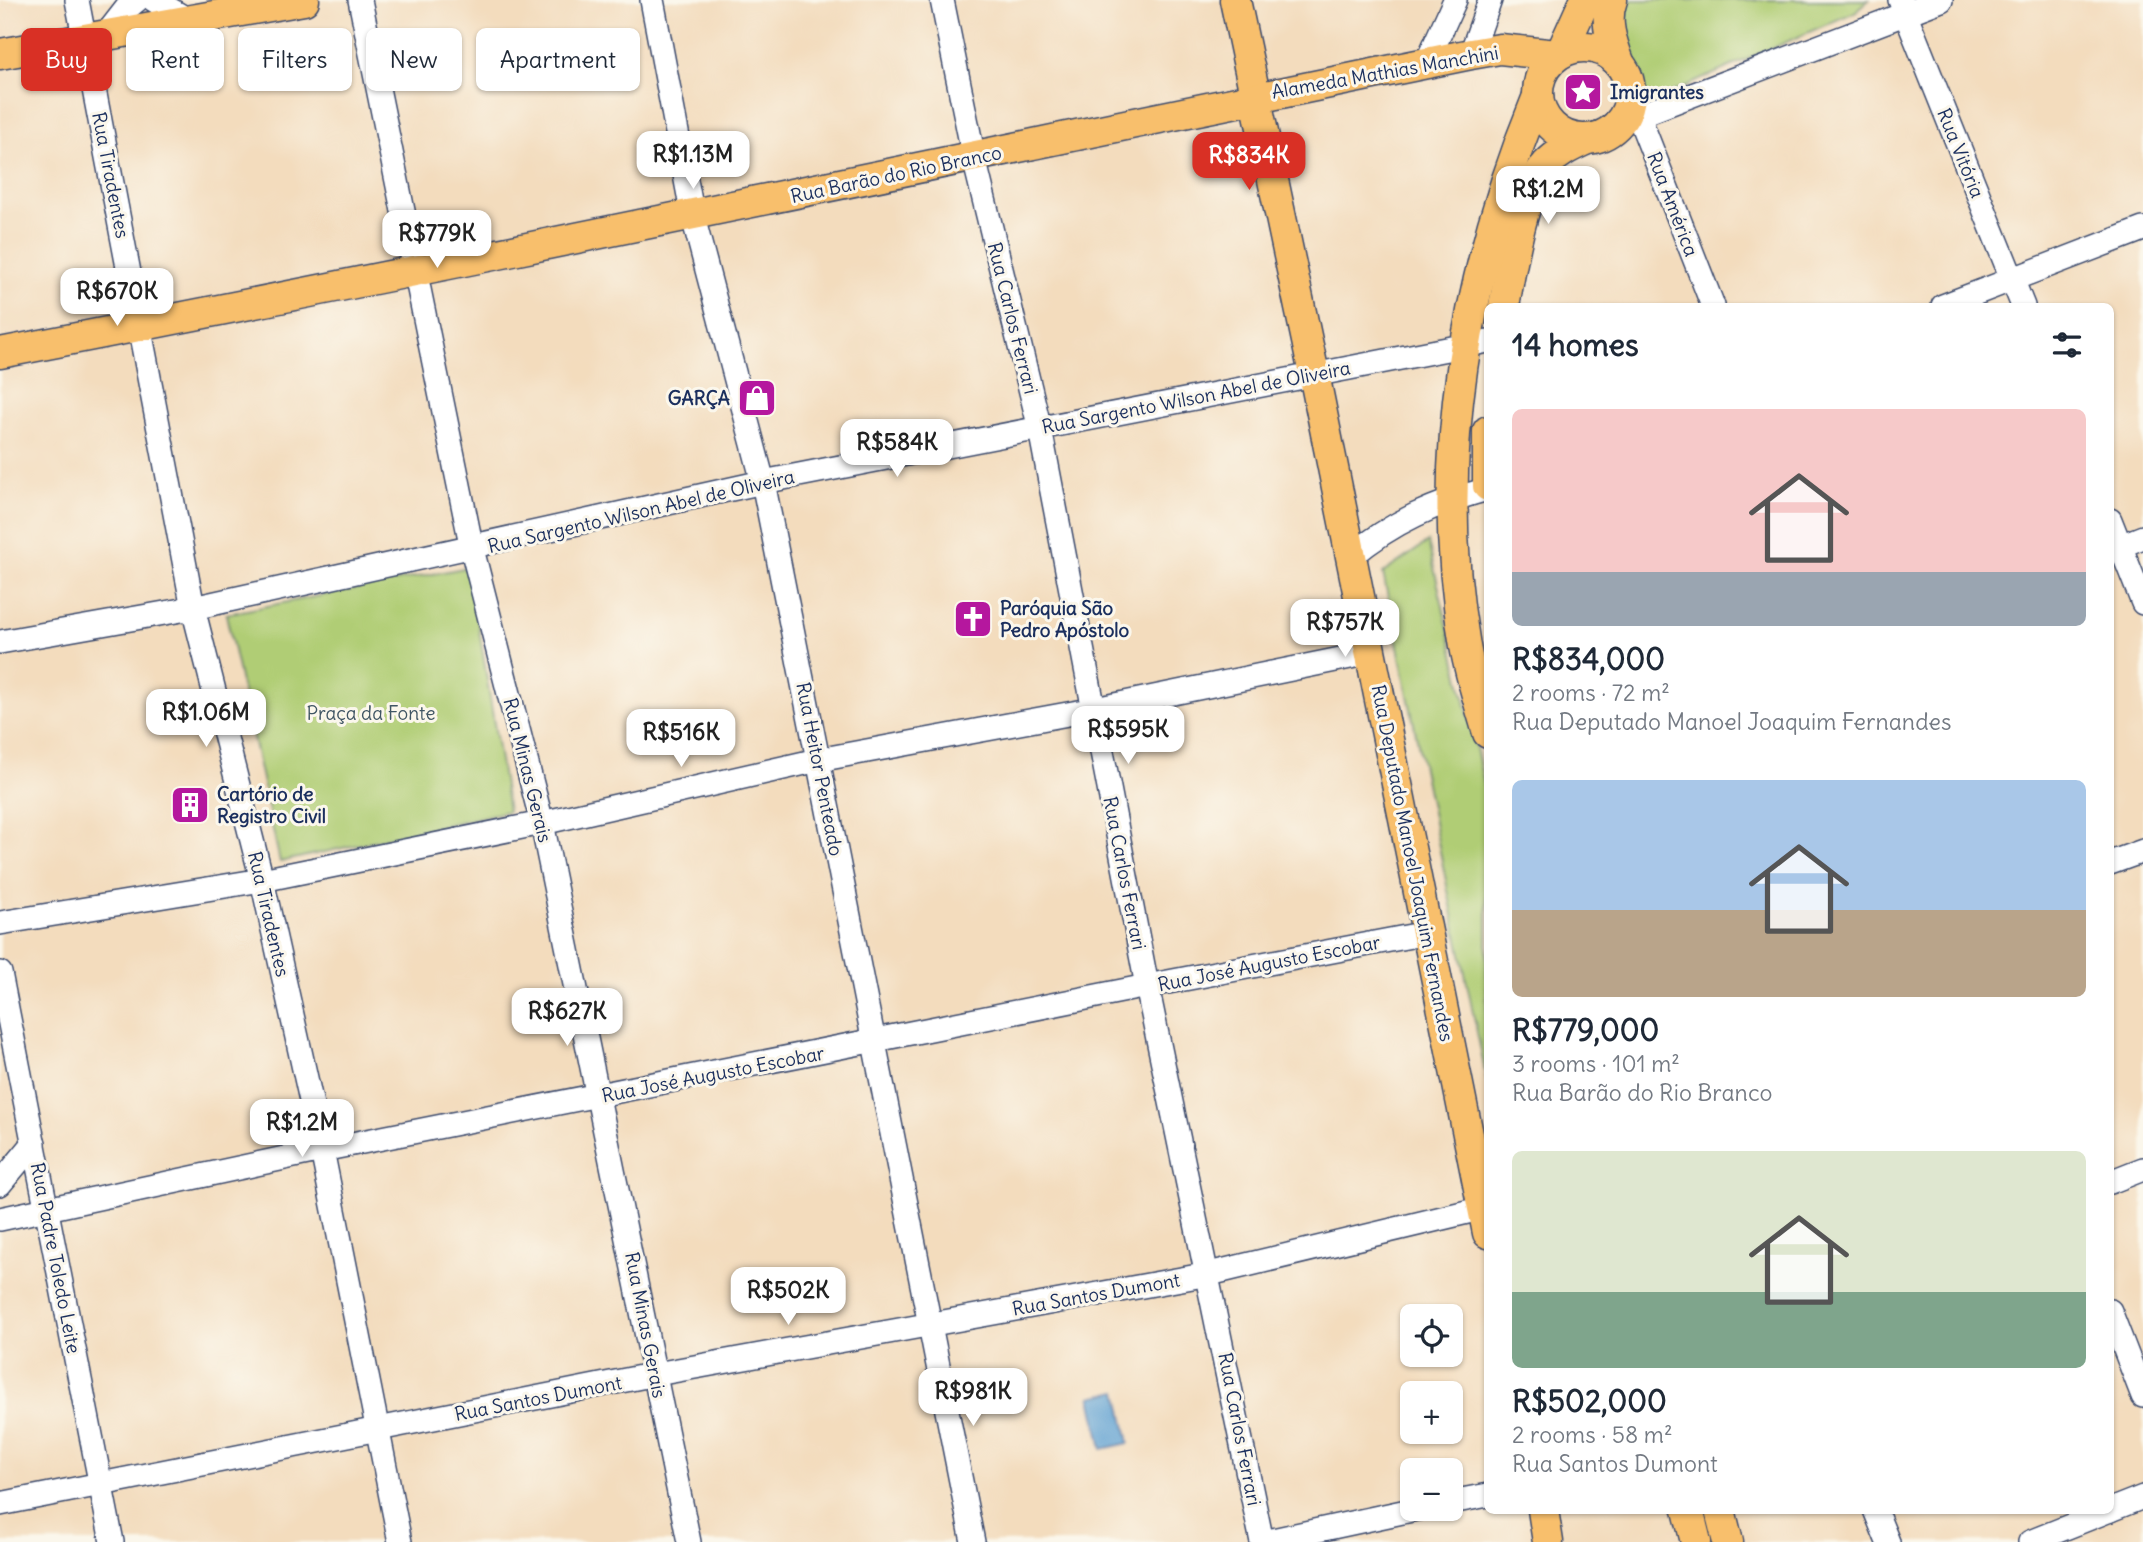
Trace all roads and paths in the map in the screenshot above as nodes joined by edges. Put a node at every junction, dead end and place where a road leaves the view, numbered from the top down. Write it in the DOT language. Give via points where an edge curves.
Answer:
graph roads {
  1 [pos="77,0"];
  2 [pos="137,0"];
  3 [pos="154,0"];
  4 [pos="304,0"];
  5 [pos="360,0"];
  6 [pos="652,0"];
  7 [pos="942,0"];
  8 [pos="1235,0"];
  9 [pos="1455,0"];
  10 [pos="1490,0"];
  11 [pos="1585,0"];
  12 [pos="1612,0"];
  13 [pos="1941,0"];
  14 [pos="1903,7"];
  15 [pos="188,20"];
  16 [pos="90,28"];
  17 [pos="106,28"];
  18 [pos="112,35"];
  19 [pos="21,50"];
  20 [pos="0,54"];
  21 [pos="1471,54"];
  22 [pos="1559,54"];
  23 [pos="1619,62"];
  24 [pos="1426,64"];
  25 [pos="103,91"];
  26 [pos="1255,96"];
  27 [pos="1538,96"];
  28 [pos="1629,115"];
  29 [pos="1587,139"];
  30 [pos="974,158"];
  31 [pos="693,217"];
  32 [pos="2143,229"];
  33 [pos="415,271"];
  34 [pos="2012,279"];
  35 [pos="1505,303"];
  36 [pos="1712,303"];
  37 [pos="1951,303"];
  38 [pos="2023,303"];
  39 [pos="139,326"];
  40 [pos="1477,342"];
  41 [pos="0,353"];
  42 [pos="1314,374"];
  43 [pos="1040,429"];
  44 [pos="763,482"];
  45 [pos="1484,488"];
  46 [pos="1452,499"];
  47 [pos="2143,537"];
  48 [pos="2116,547"];
  49 [pos="472,549"];
  50 [pos="1352,556"];
  51 [pos="2143,603"];
  52 [pos="193,608"];
  53 [pos="0,642"];
  54 [pos="1370,653"];
  55 [pos="1095,709"];
  56 [pos="1484,718"];
  57 [pos="818,760"];
  58 [pos="542,823"];
  59 [pos="2143,850"];
  60 [pos="2114,861"];
  61 [pos="262,880"];
  62 [pos="0,923"];
  63 [pos="1427,933"];
  64 [pos="0,973"];
  65 [pos="1147,986"];
  66 [pos="874,1041"];
  67 [pos="600,1097"];
  68 [pos="34,1143"];
  69 [pos="322,1150"];
  70 [pos="2143,1169"];
  71 [pos="2114,1180"];
  72 [pos="0,1184"];
  73 [pos="1484,1206"];
  74 [pos="47,1209"];
  75 [pos="1484,1216"];
  76 [pos="0,1219"];
  77 [pos="1209,1274"];
  78 [pos="2114,1321"];
  79 [pos="930,1323"];
  80 [pos="656,1374"];
  81 [pos="2143,1396"];
  82 [pos="377,1430"];
  83 [pos="101,1485"];
  84 [pos="1484,1495"];
  85 [pos="2143,1497"];
  86 [pos="1463,1499"];
  87 [pos="0,1504"];
  88 [pos="2114,1508"];
  89 [pos="1400,1513"];
  90 [pos="1544,1514"];
  91 [pos="1689,1514"];
  92 [pos="1721,1514"];
  93 [pos="1877,1514"];
  94 [pos="2100,1514"];
  95 [pos="112,1542"];
  96 [pos="400,1542"];
  97 [pos="689,1542"];
  98 [pos="974,1542"];
  99 [pos="1262,1542"];
  100 [pos="1548,1542"];
  101 [pos="1696,1542"];
  102 [pos="1728,1542"];
  103 [pos="1888,1542"];
  104 [pos="2030,1542"];
  1 -- 16 [label="street, Rua Tiradentes"];
  2 -- 17 [label="street"];
  3 -- 15 [label="street"];
  4 -- 15 [label="main road"];
  5 -- 33 [label="street, Rua Minas Gerais"];
  6 -- 31 [label="street, Rua Heitor Penteado"];
  7 -- 30 [label="street, Rua Carlos Ferrari"];
  8 -- 26 [label="main road, Rua Deputado Manoel Joaquim Fernandes"];
  9 -- 24 [label="street"];
  10 -- 21 [label="street"];
  11 -- 22 [label="main road"];
  12 -- 23 [label="main road" via="1610,37"];
  13 -- 14 [label="street"];
  14 -- 28 [label="street"];
  14 -- 34 [label="street, Rua Vitória"];
  15 -- 18 [label="main road"];
  19 -- 20 [label="main road"];
  21 -- 22 [label="main road, Alameda Mathias Manchini" via="1500,50"];
  21 -- 24 [label="main road, Alameda Mathias Manchini"];
  22 -- 23 [label="main road" via="1592,47"];
  22 -- 27 [label="main road" via="1545,69"];
  23 -- 28 [label="main road" via="1629,82"];
  24 -- 26 [label="main road, Alameda Mathias Manchini"];
  25 -- 39 [label="street, Rua Tiradentes"];
  26 -- 30 [label="main road, Rua Barão do Rio Branco"];
  26 -- 42 [label="main road, Rua Deputado Manoel Joaquim Fernandes"];
  27 -- 29 [label="main road" via="1541,110 1554,127 1573,138"];
  27 -- 40 [label="main road" via="1512,158 1490,233"];
  28 -- 29 [label="main road" via="1606,134"];
  28 -- 36 [label="street, Rua América"];
  29 -- 35 [label="main road" via="1560,152 1543,167 1526,210"];
  30 -- 31 [label="main road, Rua Barão do Rio Branco"];
  30 -- 43 [label="street, Rua Carlos Ferrari"];
  31 -- 33 [label="main road, Rua Barão do Rio Branco"];
  31 -- 44 [label="street, Rua Heitor Penteado"];
  32 -- 34 [label="street"];
  33 -- 39 [label="main road, Rua Barão do Rio Branco"];
  33 -- 49 [label="street, Rua Minas Gerais"];
  34 -- 37 [label="street"];
  34 -- 38 [label="street, Rua Vitória"];
  39 -- 41 [label="main road, Rua Barão do Rio Branco"];
  39 -- 52 [label="street, Rua Tiradentes"];
  40 -- 42 [label="street, Rua Sargento Wilson Abel de Oliveira"];
  40 -- 46 [label="main road" via="1454,434"];
  42 -- 43 [label="street, Rua Sargento Wilson Abel de Oliveira"];
  42 -- 50 [label="main road, Rua Deputado Manoel Joaquim Fernandes"];
  43 -- 44 [label="street, Rua Sargento Wilson Abel de Oliveira"];
  43 -- 55 [label="street, Rua Carlos Ferrari"];
  44 -- 49 [label="street, Rua Sargento Wilson Abel de Oliveira"];
  44 -- 57 [label="street, Rua Heitor Penteado"];
  45 -- 46 [label="street"];
  46 -- 50 [label="street" via="1379,533"];
  46 -- 56 [label="main road" via="1465,646"];
  47 -- 48 [label="street"];
  48 -- 51 [label="street"];
  49 -- 52 [label="street, Rua Sargento Wilson Abel de Oliveira"];
  49 -- 58 [label="street, Rua Minas Gerais"];
  50 -- 54 [label="main road, Rua Deputado Manoel Joaquim Fernandes"];
  52 -- 53 [label="street, Rua Sargento Wilson Abel de Oliveira"];
  52 -- 61 [label="street, Rua Tiradentes"];
  54 -- 55 [label="street"];
  54 -- 63 [label="main road, Rua Deputado Manoel Joaquim Fernandes"];
  55 -- 57 [label="street"];
  55 -- 65 [label="street, Rua Carlos Ferrari"];
  57 -- 58 [label="street"];
  57 -- 66 [label="street, Rua Heitor Penteado"];
  58 -- 61 [label="street"];
  58 -- 67 [label="street, Rua Minas Gerais"];
  59 -- 60 [label="street"];
  61 -- 62 [label="street"];
  61 -- 69 [label="street, Rua Tiradentes"];
  63 -- 65 [label="street, Rua José Augusto Escobar"];
  63 -- 73 [label="main road, Rua Deputado Manoel Joaquim Fernandes"];
  64 -- 68 [label="street, Rua Padre Toledo Leite"];
  65 -- 66 [label="street, Rua José Augusto Escobar"];
  65 -- 77 [label="street, Rua Carlos Ferrari"];
  66 -- 67 [label="street, Rua José Augusto Escobar"];
  66 -- 79 [label="street, Rua Heitor Penteado"];
  67 -- 69 [label="street, Rua José Augusto Escobar"];
  67 -- 80 [label="street, Rua Minas Gerais"];
  68 -- 72 [label="street"];
  68 -- 74 [label="street, Rua Padre Toledo Leite"];
  69 -- 74 [label="street, Rua José Augusto Escobar"];
  69 -- 82 [label="street, Rua Tiradentes"];
  70 -- 71 [label="street"];
  74 -- 76 [label="street, Rua José Augusto Escobar"];
  74 -- 83 [label="street, Rua Padre Toledo Leite"];
  75 -- 77 [label="street, Rua Santos Dumont"];
  77 -- 79 [label="street, Rua Santos Dumont"];
  77 -- 99 [label="street, Rua Carlos Ferrari"];
  78 -- 81 [label="street"];
  79 -- 80 [label="street, Rua Santos Dumont"];
  79 -- 98 [label="street, Rua Heitor Penteado"];
  80 -- 82 [label="street, Rua Santos Dumont"];
  80 -- 97 [label="street, Rua Minas Gerais"];
  82 -- 83 [label="street, Rua Santos Dumont"];
  82 -- 96 [label="street, Rua Tiradentes"];
  83 -- 87 [label="street, Rua Santos Dumont"];
  83 -- 95 [label="street, Rua Padre Toledo Leite"];
  84 -- 86 [label="street"];
  85 -- 88 [label="street"];
  89 -- 99 [label="street"];
  90 -- 100 [label="main road"];
  91 -- 101 [label="main road"];
  92 -- 102 [label="main road"];
  93 -- 103 [label="street"];
  94 -- 104 [label="street"];
}
